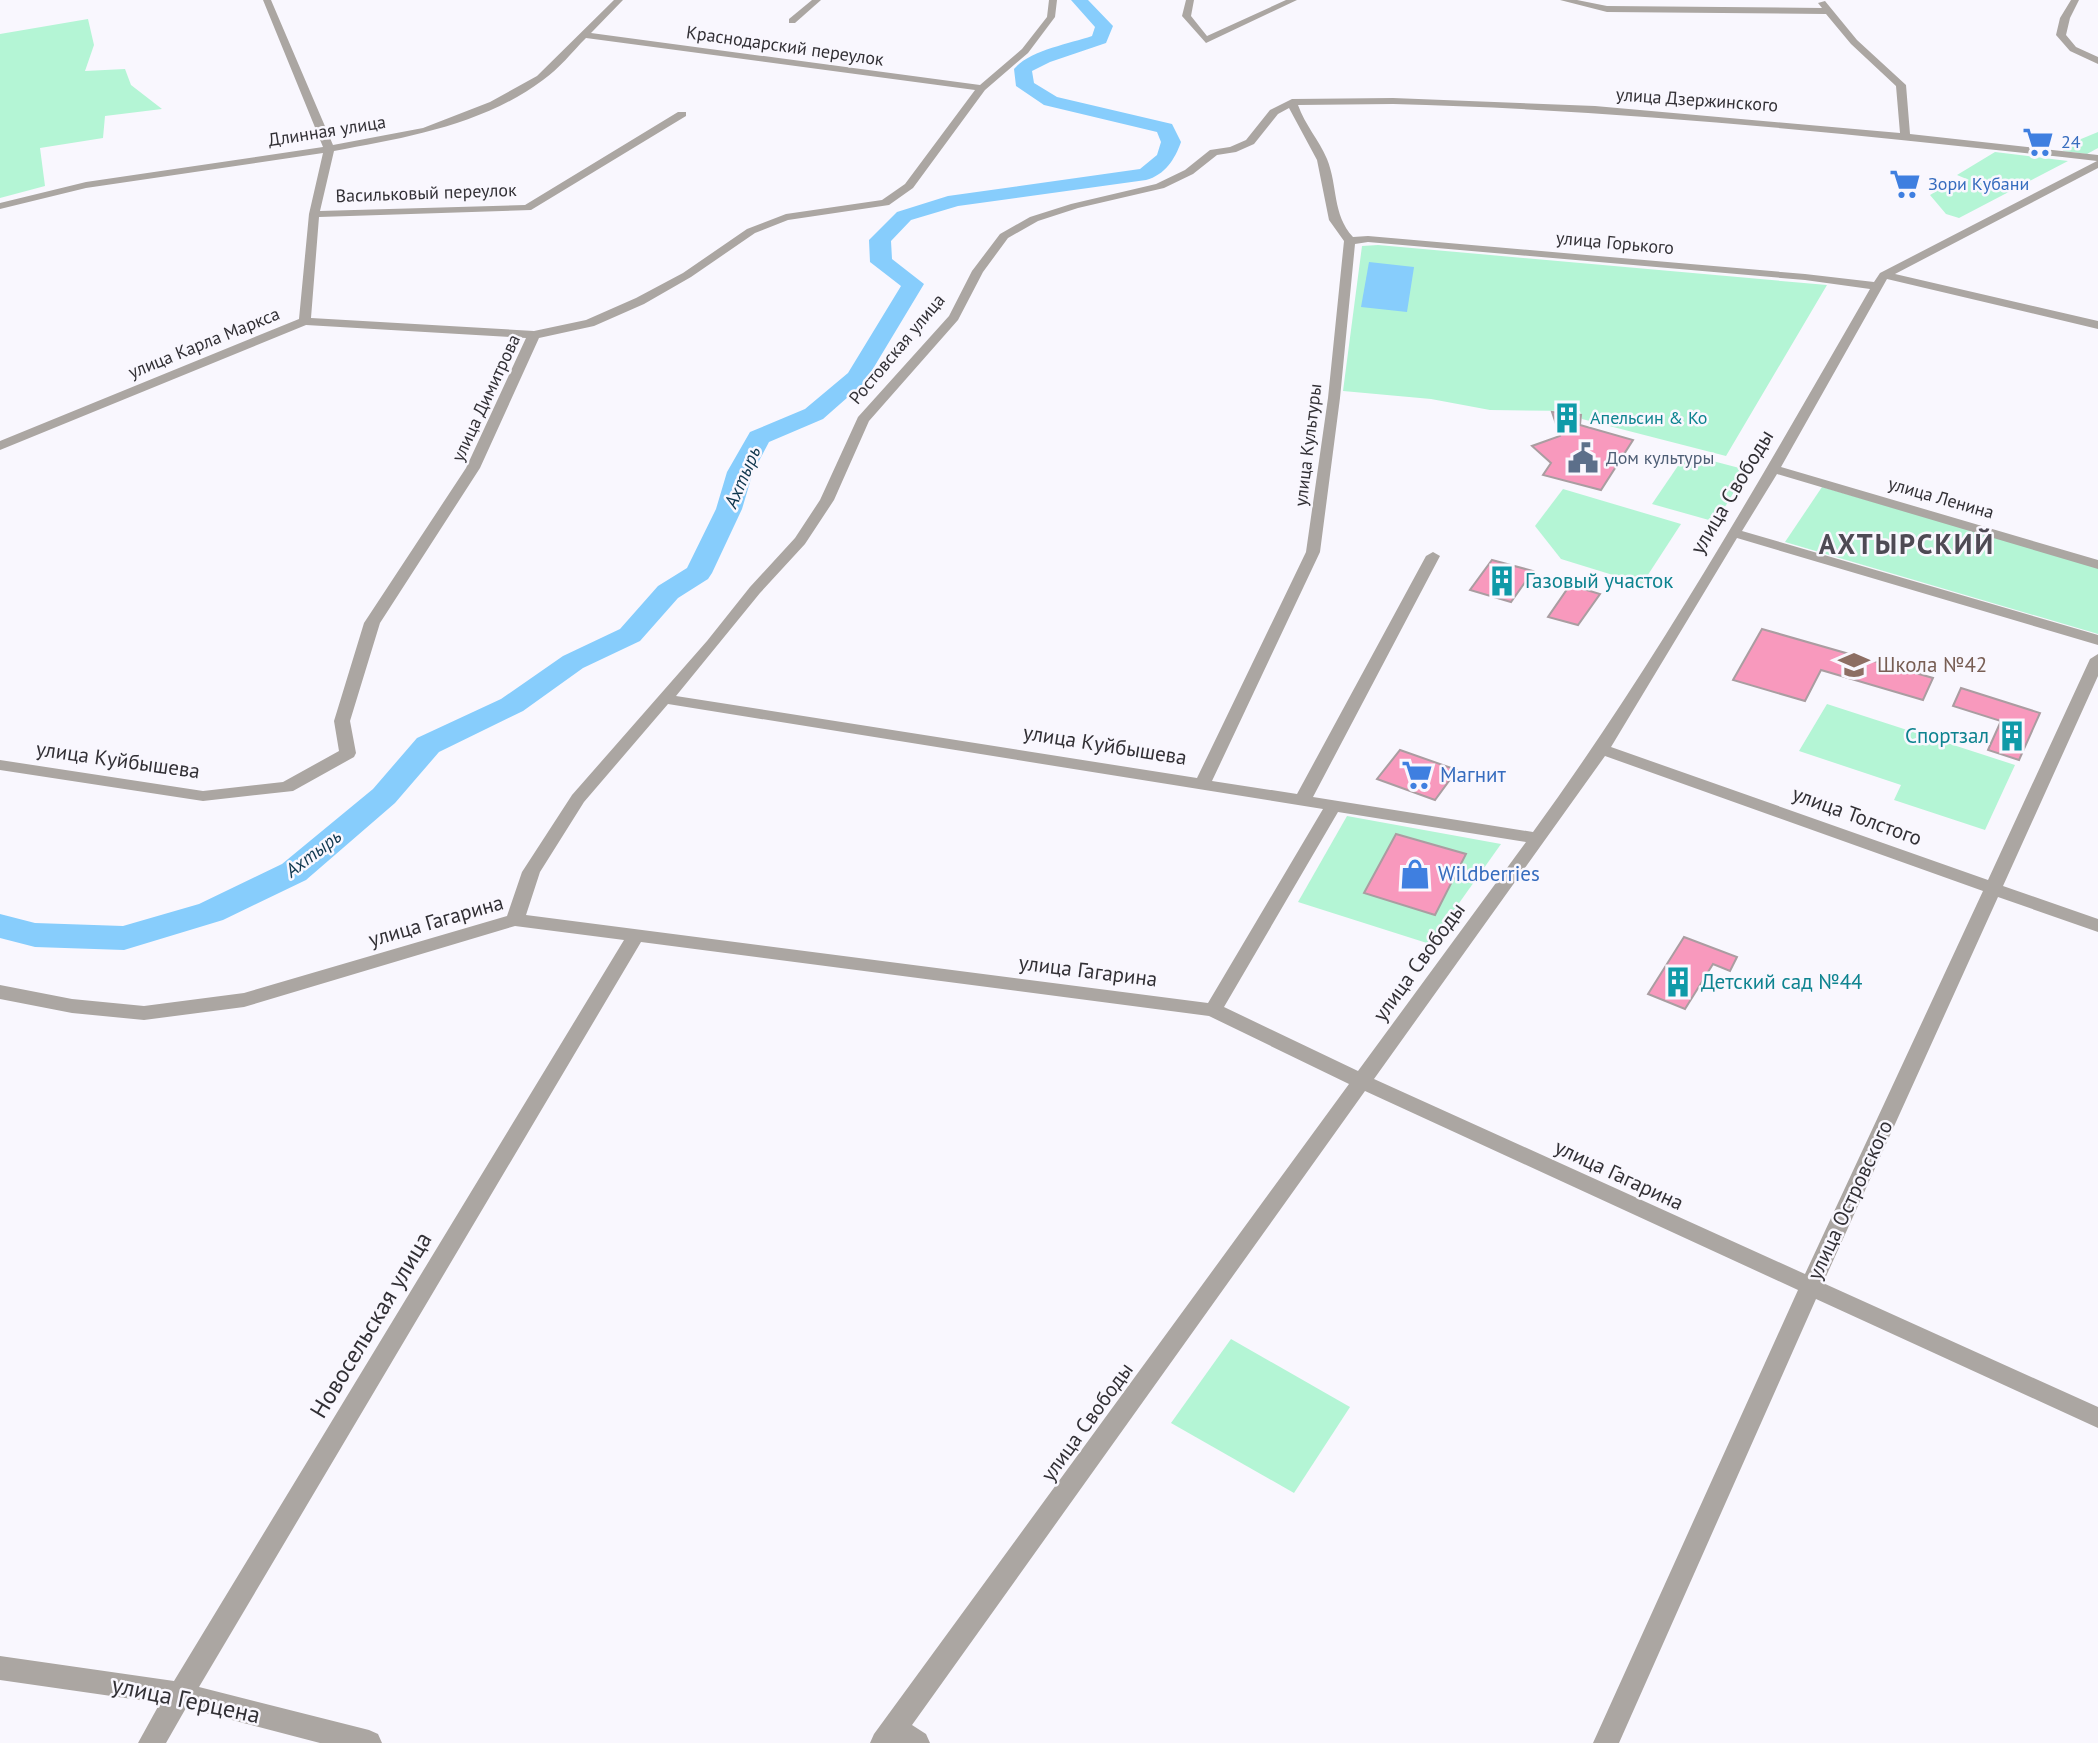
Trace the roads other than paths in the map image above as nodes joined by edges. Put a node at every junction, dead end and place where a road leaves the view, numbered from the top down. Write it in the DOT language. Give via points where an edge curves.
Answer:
graph roads {
  1 [pos="267,0"];
  2 [pos="619,0"];
  3 [pos="817,0"];
  4 [pos="1052,0"];
  5 [pos="1190,0"];
  6 [pos="1293,0"];
  7 [pos="1564,0"];
  8 [pos="1821,0"];
  9 [pos="2075,0"];
  10 [pos="1826,11"];
  11 [pos="792,21"];
  12 [pos="583,35"];
  13 [pos="2098,61"];
  14 [pos="982,88"];
  15 [pos="1292,102"];
  16 [pos="682,114"];
  17 [pos="1905,137"];
  18 [pos="329,149"];
  19 [pos="2098,158"];
  20 [pos="2098,164"];
  21 [pos="0,206"];
  22 [pos="314,214"];
  23 [pos="1350,241"];
  24 [pos="1880,280"];
  25 [pos="305,320"];
  26 [pos="2098,325"];
  27 [pos="534,335"];
  28 [pos="0,446"];
  29 [pos="1773,469"];
  30 [pos="1734,533"];
  31 [pos="1433,556"];
  32 [pos="2098,565"];
  33 [pos="2098,640"];
  34 [pos="2098,659"];
  35 [pos="665,699"];
  36 [pos="1601,749"];
  37 [pos="348,753"];
  38 [pos="0,765"];
  39 [pos="1203,783"];
  40 [pos="1303,799"];
  41 [pos="1334,804"];
  42 [pos="1538,838"];
  43 [pos="1992,889"];
  44 [pos="515,920"];
  45 [pos="2098,926"];
  46 [pos="637,934"];
  47 [pos="0,992"];
  48 [pos="1213,1010"];
  49 [pos="1361,1081"];
  50 [pos="1810,1287"];
  51 [pos="2098,1418"];
  52 [pos="0,1668"];
  53 [pos="180,1694"];
  54 [pos="888,1736"];
  55 [pos="150,1743"];
  56 [pos="369,1743"];
  57 [pos="916,1743"];
  58 [pos="1606,1743"];
  1 -- 18 [label="street"];
  2 -- 12 [label="street, Длинная улица"];
  3 -- 11 [label="street"];
  4 -- 14 [label="street, улица Димитрова" via="1051,16 1025,51"];
  5 -- 6 [label="street" via="1186,16 1206,40"];
  7 -- 10 [label="street" via="1607,9"];
  8 -- 10 [label="street"];
  9 -- 13 [label="street" via="2061,35 2073,49"];
  10 -- 17 [label="street" via="1902,85"];
  12 -- 14 [label="street, Краснодарский переулок"];
  12 -- 18 [label="street, Длинная улица" via="540,78 493,104 426,131"];
  14 -- 27 [label="street, улица Димитрова" via="909,186 885,202 786,217 751,231 640,302 590,323"];
  15 -- 17 [label="street, улица Дзержинского" via="1487,104"];
  15 -- 23 [label="street" via="1324,163 1332,214"];
  15 -- 35 [label="street, Ростовская улица" via="1274,112 1250,142 1214,152 1189,172 1160,186 1034,219 1004,236 978,271 954,317 863,420 827,500 800,541"];
  16 -- 22 [label="street, Васильковый переулок" via="527,208"];
  17 -- 19 [label="street, улица Дзержинского"];
  18 -- 21 [label="street, Длинная улица" via="86,185"];
  18 -- 22 [label="street, улица Карла Маркса"];
  20 -- 24 [label="street"];
  22 -- 25 [label="street, улица Карла Маркса"];
  23 -- 24 [label="street, улица Горького"];
  23 -- 39 [label="street, улица Культуры" via="1313,552"];
  24 -- 26 [label="street, улица Горького"];
  24 -- 29 [label="street, улица Свободы"];
  25 -- 27 [label="street"];
  25 -- 28 [label="street, улица Карла Маркса"];
  27 -- 37 [label="street, улица Димитрова" via="473,468 372,623 342,721"];
  29 -- 30 [label="street, улица Свободы"];
  29 -- 32 [label="street, улица Ленина"];
  30 -- 33 [label="street"];
  30 -- 36 [label="street, улица Свободы"];
  31 -- 40 [label="street"];
  34 -- 43 [label="street, улица Островского"];
  35 -- 39 [label="street, улица Куйбышева"];
  35 -- 44 [label="street, Ростовская улица" via="578,799 531,872"];
  36 -- 42 [label="street, улица Свободы"];
  36 -- 43 [label="street, улица Толстого"];
  37 -- 38 [label="street, улица Куйбышева" via="287,788 203,796"];
  39 -- 40 [label="street, улица Куйбышева"];
  40 -- 41 [label="street, улица Куйбышева"];
  41 -- 42 [label="street, улица Куйбышева"];
  41 -- 48 [label="street"];
  42 -- 49 [label="street, улица Свободы"];
  43 -- 45 [label="street, улица Толстого"];
  43 -- 50 [label="street, улица Островского"];
  44 -- 46 [label="street, улица Гагарина"];
  44 -- 47 [label="street, улица Гагарина" via="244,1000 144,1013"];
  46 -- 48 [label="street, улица Гагарина"];
  46 -- 53 [label="street, Новосельская улица"];
  48 -- 49 [label="street, улица Гагарина"];
  49 -- 50 [label="street, улица Гагарина"];
  49 -- 54 [label="street, улица Свободы"];
  50 -- 51 [label="street, улица Гагарина"];
  50 -- 58 [label="street, улица Островского"];
  52 -- 53 [label="street, улица Герцена"];
  53 -- 55 [label="street, Новосельская улица"];
  53 -- 56 [label="street, улица Герцена"];
  54 -- 57 [label="street"];
}
